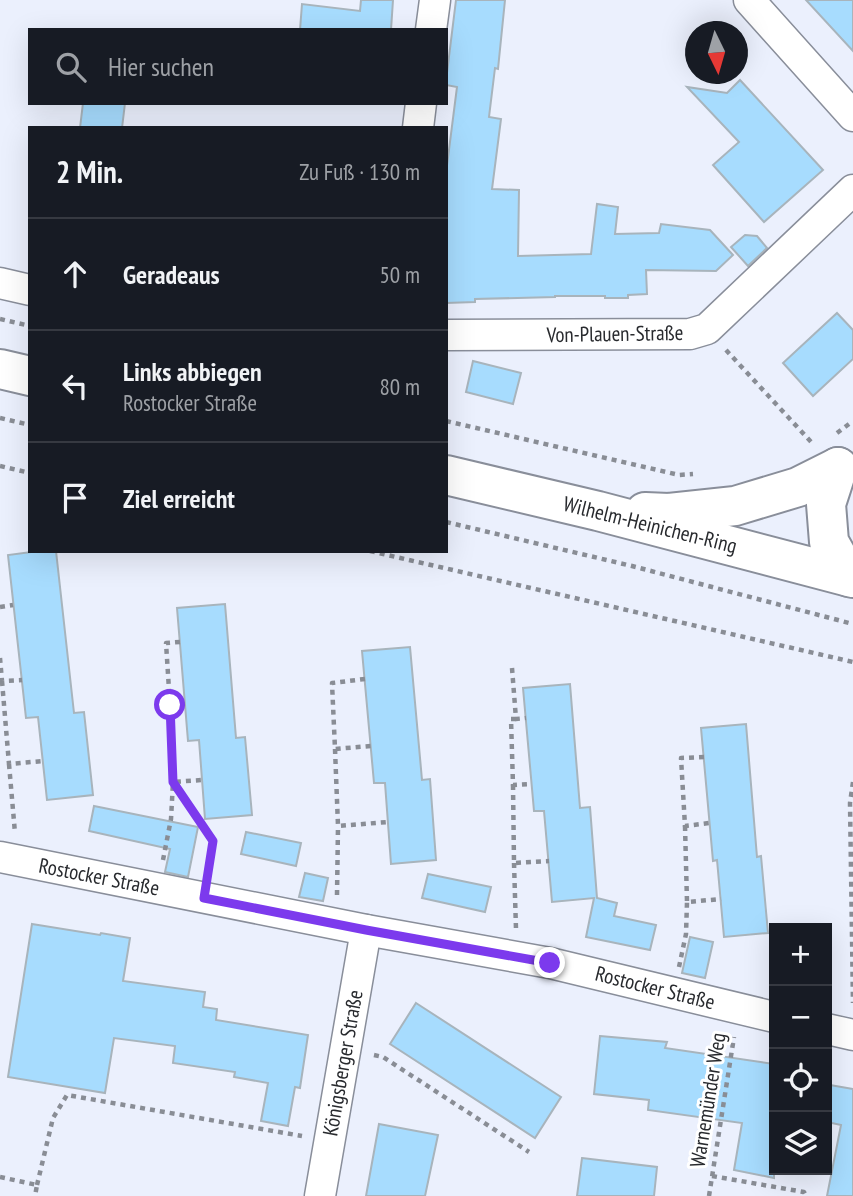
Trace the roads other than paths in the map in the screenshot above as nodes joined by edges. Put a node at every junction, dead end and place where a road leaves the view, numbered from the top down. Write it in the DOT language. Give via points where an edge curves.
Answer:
graph roads {
  1 [pos="435,0"];
  2 [pos="749,0"];
  3 [pos="431,28"];
  4 [pos="421,105"];
  5 [pos="853,116"];
  6 [pos="418,126"];
  7 [pos="853,190"];
  8 [pos="0,283"];
  9 [pos="28,290"];
  10 [pos="448,335"];
  11 [pos="0,369"];
  12 [pos="28,376"];
  13 [pos="832,458"];
  14 [pos="448,475"];
  15 [pos="598,511"];
  16 [pos="847,563"];
  17 [pos="8,859"];
  18 [pos="351,928"];
  19 [pos="769,1016"];
  20 [pos="832,1030"];
  21 [pos="853,1035"];
  22 [pos="320,1196"];
  1 -- 3 [label="street"];
  2 -- 5 [label="street"];
  4 -- 6 [label="street"];
  7 -- 10 [label="street, Von-Plauen-Straße" via="707,329 690,334"];
  8 -- 9 [label="street"];
  11 -- 12 [label="main road"];
  13 -- 15 [label="main road" via="798,487 735,506 669,513"];
  13 -- 16 [label="main road" via="826,504 829,542"];
  14 -- 15 [label="main road, Wilhelm-Heinichen-Ring"];
  15 -- 16 [label="main road, Wilhelm-Heinichen-Ring" via="789,561"];
  17 -- 18 [label="street, Rostocker Straße"];
  18 -- 19 [label="street, Rostocker Straße" via="550,963"];
  18 -- 22 [label="street, Königsberger Straße" via="345,1052"];
  20 -- 21 [label="street"];
}
